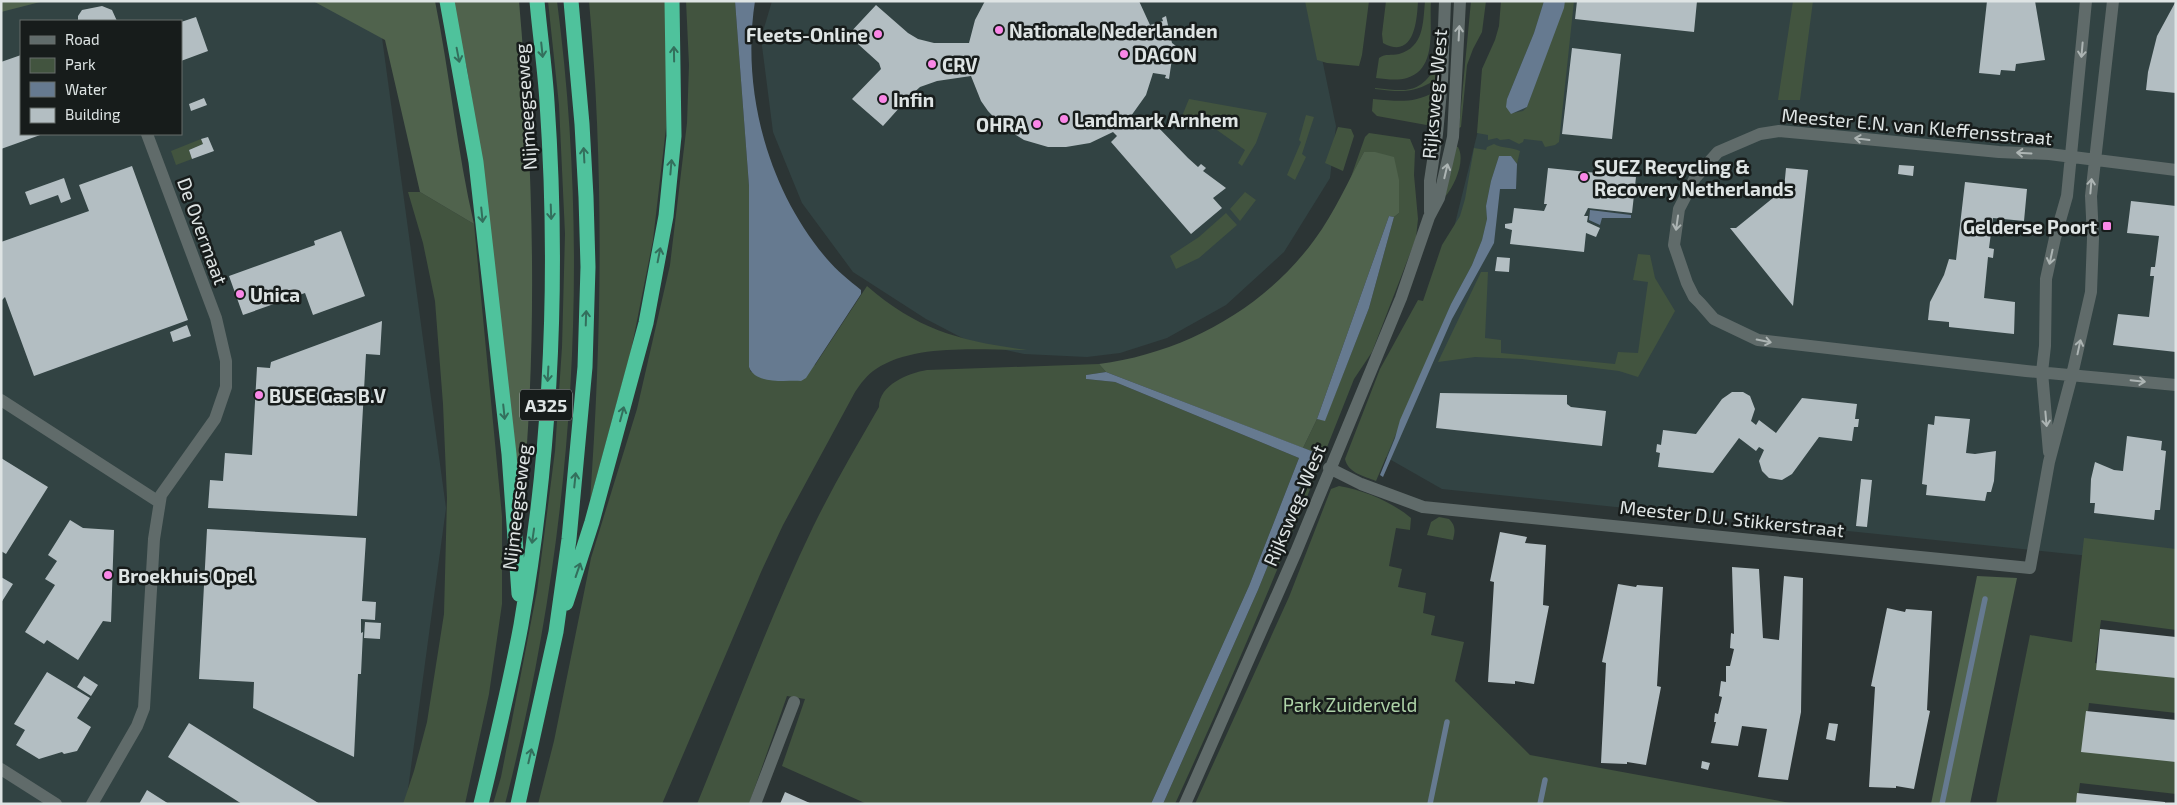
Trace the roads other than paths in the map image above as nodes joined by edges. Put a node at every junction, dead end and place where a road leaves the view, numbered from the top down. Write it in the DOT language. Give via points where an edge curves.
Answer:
graph roads {
  1 [pos="447,1"];
  2 [pos="537,1"];
  3 [pos="571,1"];
  4 [pos="672,1"];
  5 [pos="1445,1"];
  6 [pos="1460,1"];
  7 [pos="2086,1"];
  8 [pos="2113,1"];
  9 [pos="147,135"];
  10 [pos="2072,158"];
  11 [pos="2094,160"];
  12 [pos="2176,170"];
  13 [pos="1430,217"];
  14 [pos="2042,372"];
  15 [pos="2072,375"];
  16 [pos="2176,385"];
  17 [pos="1,400"];
  18 [pos="2050,462"];
  19 [pos="1329,468"];
  20 [pos="159,502"];
  21 [pos="521,625"];
  22 [pos="556,632"];
  23 [pos="794,702"];
  24 [pos="1,769"];
  25 [pos="56,804"];
  26 [pos="92,804"];
  27 [pos="481,804"];
  28 [pos="518,804"];
  29 [pos="756,804"];
  30 [pos="1184,804"];
  1 -- 21 [label="highway, A325, one-way" via="476,162 508,454"];
  2 -- 21 [label="highway, Nijmeegseweg / A325, one-way" via="547,102 552,229 550,330 543,452"];
  22 -- 3 [label="highway, A325, one-way" via="580,426 588,267 582,124"];
  22 -- 4 [label="highway, A325, one-way" via="583,554 646,323 666,216 674,136"];
  5 -- 13 [label="street, Rijksweg-West"];
  13 -- 6 [label="street, Rijksweg-West, one-way" via="1439,198 1453,137"];
  7 -- 10 [label="street, Meester D.U. Stikkerstraat, one-way"];
  8 -- 11 [label="street, Meester D.U. Stikkerstraat"];
  9 -- 20 [label="street, De Overmaat" via="216,318 226,361 226,387 215,419"];
  10 -- 11 [label="street, Meester E.N. van Kleffensstraat"];
  10 -- 14 [label="street, Meester D.U. Stikkerstraat, one-way" via="2067,196 2046,279"];
  10 -- 14 [label="street, Meester E.N. van Kleffensstraat, one-way" via="1788,132 1760,134 1718,152 1695,178 1679,209 1674,245 1687,283 1694,297 1714,319 1735,331 1770,342"];
  11 -- 12 [label="street, Meester E.N. van Kleffensstraat"];
  15 -- 11 [label="street, Meester D.U. Stikkerstraat, one-way" via="2091,292"];
  13 -- 19 [label="street, Rijksweg-West" via="1401,298"];
  14 -- 15 [label="street, Meester E.N. van Kleffensstraat"];
  14 -- 18 [label="street, Meester D.U. Stikkerstraat, one-way"];
  15 -- 16 [label="street, Meester E.N. van Kleffensstraat, one-way"];
  15 -- 18 [label="street, Meester D.U. Stikkerstraat"];
  17 -- 20 [label="street"];
  18 -- 19 [label="street, Meester D.U. Stikkerstraat" via="2030,568 1423,507 1361,484"];
  19 -- 30 [label="street, Rijksweg-West"];
  20 -- 26 [label="street, De Overmaat" via="144,708"];
  21 -- 27 [label="highway, Nijmeegseweg / A325"];
  28 -- 22 [label="highway, A325, one-way"];
  23 -- 29 [label="street"];
  24 -- 25 [label="street"];
}
